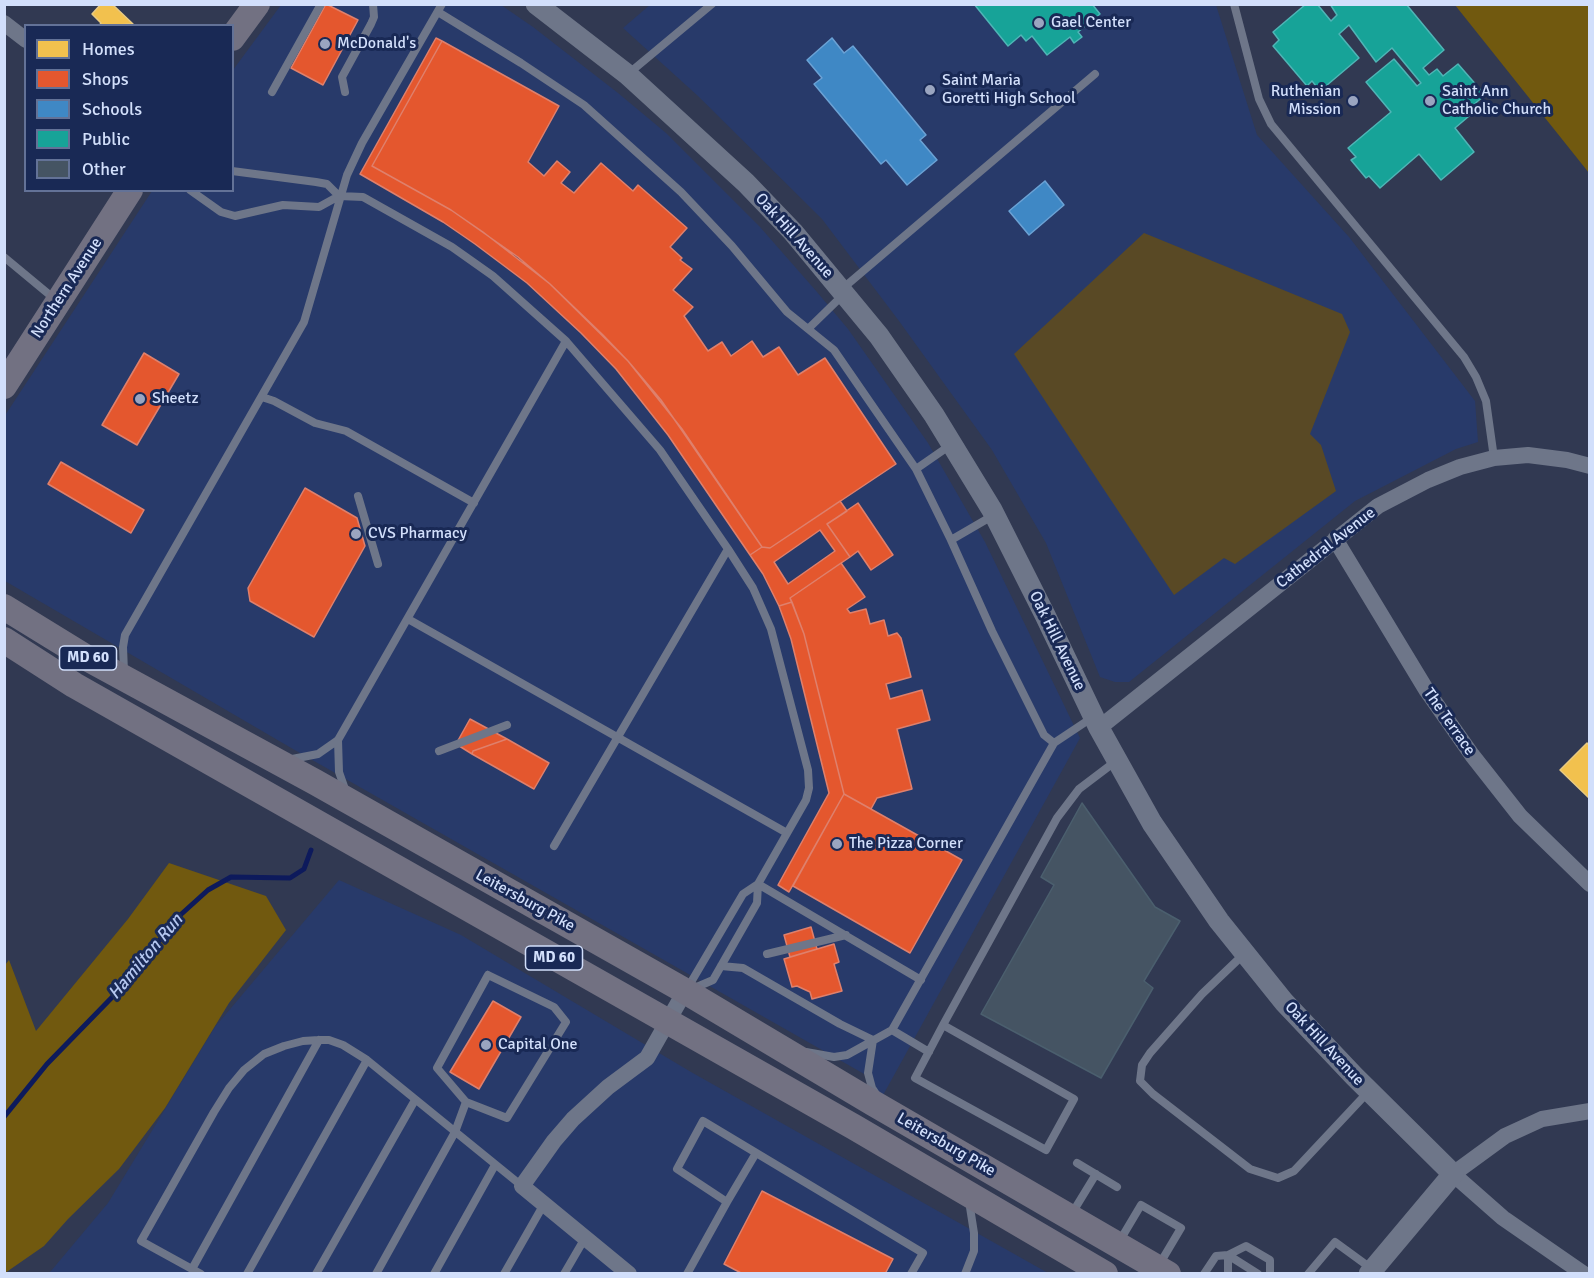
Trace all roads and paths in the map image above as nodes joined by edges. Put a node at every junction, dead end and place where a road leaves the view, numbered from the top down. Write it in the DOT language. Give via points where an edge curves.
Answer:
graph roads {
  1 [pos="321,4"];
  2 [pos="374,4"];
  3 [pos="536,4"];
  4 [pos="712,4"];
  5 [pos="1234,4"];
  6 [pos="440,8"];
  7 [pos="249,10"];
  8 [pos="4,23"];
  9 [pos="234,36"];
  10 [pos="24,38"];
  11 [pos="1095,74"];
  12 [pos="628,75"];
  13 [pos="272,92"];
  14 [pos="345,92"];
  15 [pos="234,171"];
  16 [pos="129,192"];
  17 [pos="193,192"];
  18 [pos="339,196"];
  19 [pos="4,257"];
  20 [pos="843,291"];
  21 [pos="58,302"];
  22 [pos="808,329"];
  23 [pos="566,341"];
  24 [pos="4,386"];
  25 [pos="262,398"];
  26 [pos="952,444"];
  27 [pos="1494,458"];
  28 [pos="1590,466"];
  29 [pos="916,469"];
  30 [pos="358,496"];
  31 [pos="474,503"];
  32 [pos="994,515"];
  33 [pos="1335,539"];
  34 [pos="951,540"];
  35 [pos="728,549"];
  36 [pos="378,564"];
  37 [pos="4,607"];
  38 [pos="408,619"];
  39 [pos="4,640"];
  40 [pos="4,648"];
  41 [pos="125,678"];
  42 [pos="74,685"];
  43 [pos="1096,723"];
  44 [pos="507,725"];
  45 [pos="617,737"];
  46 [pos="339,740"];
  47 [pos="1054,743"];
  48 [pos="439,751"];
  49 [pos="1117,761"];
  50 [pos="278,762"];
  51 [pos="350,802"];
  52 [pos="787,833"];
  53 [pos="554,846"];
  54 [pos="758,884"];
  55 [pos="1590,884"];
  56 [pos="846,935"];
  57 [pos="1245,953"];
  58 [pos="767,954"];
  59 [pos="721,966"];
  60 [pos="921,980"];
  61 [pos="685,992"];
  62 [pos="667,1023"];
  63 [pos="943,1025"];
  64 [pos="892,1030"];
  65 [pos="319,1040"];
  66 [pos="873,1040"];
  67 [pos="780,1048"];
  68 [pos="929,1052"];
  69 [pos="367,1060"];
  70 [pos="1369,1091"];
  71 [pos="415,1100"];
  72 [pos="466,1102"];
  73 [pos="1590,1111"];
  74 [pos="893,1115"];
  75 [pos="455,1132"];
  76 [pos="756,1153"];
  77 [pos="1077,1163"];
  78 [pos="495,1165"];
  79 [pos="1096,1174"];
  80 [pos="1453,1174"];
  81 [pos="522,1186"];
  82 [pos="1117,1187"];
  83 [pos="968,1194"];
  84 [pos="728,1202"];
  85 [pos="545,1203"];
  86 [pos="1070,1217"];
  87 [pos="585,1238"];
  88 [pos="1118,1245"];
  89 [pos="1228,1256"];
  90 [pos="192,1269"];
  91 [pos="1163,1271"];
  92 [pos="624,1272"];
  93 [pos="1371,1272"];
  94 [pos="201,1274"];
  95 [pos="247,1274"];
  96 [pos="316,1274"];
  97 [pos="376,1274"];
  98 [pos="434,1274"];
  99 [pos="504,1274"];
  100 [pos="564,1274"];
  101 [pos="687,1274"];
  102 [pos="911,1274"];
  103 [pos="965,1274"];
  104 [pos="1105,1274"];
  105 [pos="1204,1274"];
  106 [pos="1228,1274"];
  107 [pos="1258,1274"];
  108 [pos="1270,1274"];
  109 [pos="1308,1274"];
  110 [pos="1584,1274"];
  1 -- 13 [label="lane"];
  2 -- 14 [label="lane" via="373,20 342,77"];
  3 -- 12 [label="street, Oak Hill Avenue"];
  4 -- 12 [label="lane"];
  5 -- 27 [label="lane" via="1259,99 1271,124 1464,357 1486,401"];
  6 -- 18 [label="lane" via="362,143"];
  6 -- 22 [label="lane" via="584,105 681,192 787,312"];
  7 -- 9 [label="main road"];
  8 -- 10 [label="street"];
  11 -- 20 [label="lane"];
  12 -- 20 [label="street, Oak Hill Avenue" via="746,183"];
  15 -- 18 [label="lane" via="327,184"];
  16 -- 21 [label="main road, Northern Avenue"];
  17 -- 18 [label="lane" via="221,212 235,216 283,204 319,207"];
  18 -- 23 [label="lane" via="366,198 452,247 493,276"];
  18 -- 25 [label="lane" via="306,315"];
  19 -- 21 [label="lane"];
  20 -- 22 [label="lane"];
  20 -- 26 [label="street, Oak Hill Avenue" via="879,336"];
  21 -- 24 [label="main road, Northern Avenue"];
  22 -- 29 [label="lane" via="839,356"];
  23 -- 31 [label="lane"];
  23 -- 35 [label="lane" via="660,450"];
  25 -- 31 [label="lane" via="315,423 346,431"];
  25 -- 41 [label="lane" via="123,642"];
  26 -- 29 [label="lane"];
  26 -- 32 [label="street, Oak Hill Avenue"];
  27 -- 28 [label="street, Cathedral Avenue" via="1528,455"];
  27 -- 33 [label="street, Cathedral Avenue" via="1428,480 1378,506"];
  29 -- 34 [label="lane"];
  30 -- 36 [label="lane"];
  31 -- 38 [label="lane"];
  32 -- 34 [label="lane"];
  32 -- 43 [label="street, Oak Hill Avenue"];
  33 -- 43 [label="street, Cathedral Avenue"];
  33 -- 55 [label="street, The Terrace" via="1427,691 1472,755 1520,816"];
  34 -- 47 [label="lane" via="1012,672 1044,735"];
  35 -- 45 [label="lane"];
  35 -- 52 [label="lane" via="753,588 771,629 808,770 807,797"];
  37 -- 41 [label="main road, Leitersburg Pike / MD 60"];
  38 -- 45 [label="lane"];
  38 -- 46 [label="lane"];
  39 -- 42 [label="main road, Leitersburg Pike / MD 60"];
  40 -- 42 [label="main road"];
  41 -- 50 [label="main road, Leitersburg Pike / MD 60"];
  42 -- 62 [label="main road, Leitersburg Pike / MD 60"];
  43 -- 47 [label="lane"];
  43 -- 49 [label="street, Oak Hill Avenue"];
  44 -- 48 [label="lane"];
  45 -- 52 [label="lane"];
  45 -- 53 [label="lane"];
  46 -- 50 [label="lane" via="312,756"];
  46 -- 51 [label="lane" via="339,771"];
  47 -- 60 [label="lane"];
  49 -- 57 [label="street, Oak Hill Avenue" via="1152,823"];
  49 -- 63 [label="lane" via="1078,789 1057,818"];
  50 -- 51 [label="main road, Leitersburg Pike / MD 60"];
  51 -- 61 [label="main road, Leitersburg Pike / MD 60"];
  52 -- 54 [label="lane"];
  54 -- 56 [label="lane"];
  54 -- 59 [label="lane" via="757,903"];
  54 -- 61 [label="lane" via="743,894"];
  56 -- 58 [label="lane"];
  56 -- 60 [label="lane"];
  57 -- 70 [label="street, Oak Hill Avenue" via="1284,1002"];
  57 -- 70 [label="lane" via="1149,1053 1140,1081 1250,1169 1278,1178 1294,1171"];
  59 -- 61 [label="lane" via="713,981"];
  59 -- 66 [label="lane" via="743,968"];
  60 -- 64 [label="lane"];
  61 -- 62 [label="street"];
  61 -- 67 [label="main road, Leitersburg Pike / MD 60"];
  62 -- 81 [label="street" via="647,1058 573,1119"];
  62 -- 83 [label="main road, Leitersburg Pike / MD 60"];
  63 -- 68 [label="lane"];
  63 -- 68 [label="lane" via="1074,1099 1046,1150 915,1078"];
  64 -- 66 [label="lane"];
  64 -- 68 [label="lane"];
  65 -- 69 [label="lane" via="343,1045"];
  65 -- 90 [label="lane"];
  65 -- 90 [label="lane" via="264,1054 244,1071 214,1112 141,1241"];
  66 -- 67 [label="lane" via="856,1052 841,1056"];
  66 -- 74 [label="lane" via="868,1067 870,1083"];
  67 -- 74 [label="main road, Leitersburg Pike / MD 60"];
  69 -- 71 [label="lane"];
  69 -- 95 [label="lane"];
  70 -- 80 [label="street, Oak Hill Avenue"];
  71 -- 75 [label="lane"];
  71 -- 96 [label="lane"];
  72 -- 72 [label="lane" via="437,1068 488,975 554,1007 566,1022 507,1118"];
  72 -- 75 [label="lane"];
  73 -- 80 [label="street" via="1542,1119 1505,1136"];
  74 -- 86 [label="main road, Leitersburg Pike / MD 60"];
  75 -- 78 [label="lane"];
  75 -- 97 [label="lane"];
  76 -- 84 [label="lane"];
  76 -- 84 [label="lane" via="703,1121 677,1169"];
  76 -- 102 [label="lane" via="923,1254"];
  77 -- 79 [label="lane"];
  78 -- 81 [label="lane"];
  78 -- 98 [label="lane"];
  79 -- 82 [label="lane"];
  79 -- 86 [label="lane"];
  80 -- 93 [label="street"];
  80 -- 110 [label="street, Oak Hill Avenue" via="1503,1218"];
  81 -- 85 [label="street"];
  83 -- 103 [label="lane" via="974,1251"];
  83 -- 104 [label="main road, Leitersburg Pike / MD 60"];
  84 -- 101 [label="lane"];
  85 -- 87 [label="street"];
  85 -- 99 [label="lane"];
  86 -- 88 [label="main road, Leitersburg Pike / MD 60"];
  87 -- 92 [label="street"];
  87 -- 100 [label="lane"];
  88 -- 91 [label="main road, Leitersburg Pike / MD 60"];
  88 -- 91 [label="lane" via="1141,1205 1171,1222 1181,1228"];
  89 -- 105 [label="lane" via="1216,1256"];
  89 -- 106 [label="lane"];
  89 -- 107 [label="lane"];
  89 -- 108 [label="lane" via="1246,1246 1270,1260"];
  90 -- 94 [label="lane"];
  93 -- 109 [label="lane" via="1335,1242"];
}
